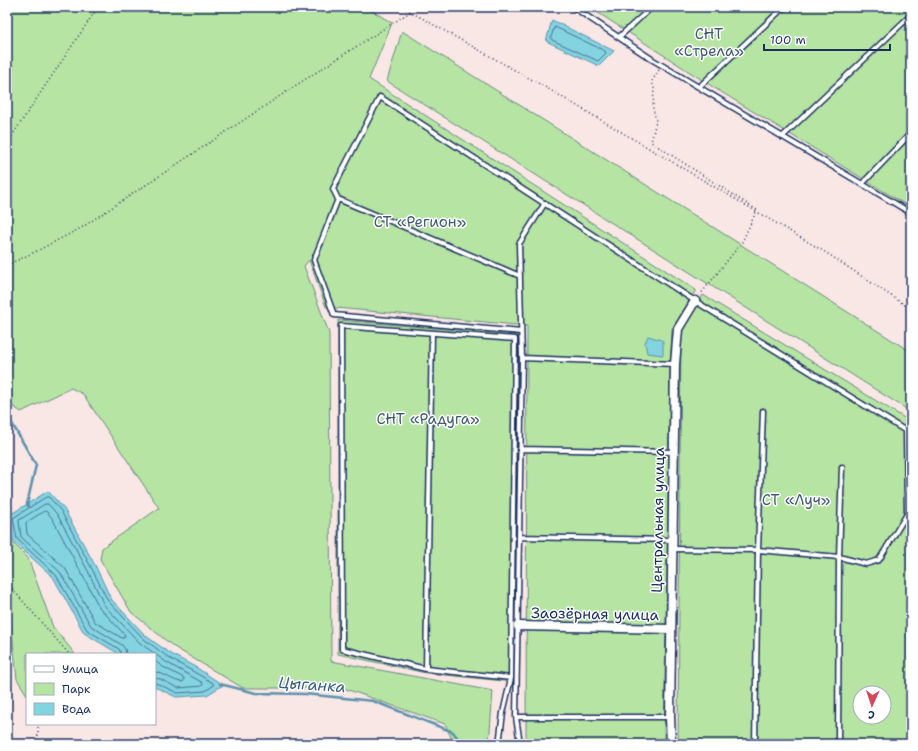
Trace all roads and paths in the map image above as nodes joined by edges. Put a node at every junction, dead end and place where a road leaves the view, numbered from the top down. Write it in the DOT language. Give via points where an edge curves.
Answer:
graph roads {
  1 [pos="98,7"];
  2 [pos="402,7"];
  3 [pos="415,7"];
  4 [pos="574,7"];
  5 [pos="652,7"];
  6 [pos="784,7"];
  7 [pos="410,12"];
  8 [pos="911,15"];
  9 [pos="619,37"];
  10 [pos="662,66"];
  11 [pos="699,87"];
  12 [pos="911,133"];
  13 [pos="782,137"];
  14 [pos="7,143"];
  15 [pos="862,184"];
  16 [pos="338,199"];
  17 [pos="544,203"];
  18 [pos="756,212"];
  19 [pos="911,213"];
  20 [pos="7,265"];
  21 [pos="520,276"];
  22 [pos="695,301"];
  23 [pos="911,309"];
  24 [pos="432,332"];
  25 [pos="521,332"];
  26 [pos="522,358"];
  27 [pos="675,364"];
  28 [pos="763,410"];
  29 [pos="520,449"];
  30 [pos="673,452"];
  31 [pos="842,467"];
  32 [pos="519,537"];
  33 [pos="672,540"];
  34 [pos="672,549"];
  35 [pos="758,550"];
  36 [pos="839,557"];
  37 [pos="7,583"];
  38 [pos="518,626"];
  39 [pos="671,629"];
  40 [pos="68,653"];
  41 [pos="426,669"];
  42 [pos="511,678"];
  43 [pos="516,716"];
  44 [pos="670,717"];
  45 [pos="38,725"];
  46 [pos="38,744"];
  47 [pos="499,744"];
  48 [pos="520,744"];
  49 [pos="671,744"];
  50 [pos="755,744"];
  51 [pos="838,744"];
  1 -- 14 [label="path"];
  2 -- 7 [label="path"];
  3 -- 7 [label="path"];
  4 -- 9 [label="lane"];
  5 -- 9 [label="lane"];
  6 -- 11 [label="lane"];
  7 -- 18 [label="path" via="545,87"];
  7 -- 20 [label="path" via="81,228"];
  8 -- 13 [label="lane"];
  9 -- 10 [label="lane"];
  10 -- 11 [label="lane"];
  10 -- 18 [label="path" via="652,82 656,121 651,142 751,205"];
  11 -- 13 [label="lane"];
  12 -- 15 [label="lane"];
  13 -- 15 [label="lane"];
  15 -- 19 [label="lane"];
  16 -- 17 [label="lane" via="333,189 380,97"];
  16 -- 21 [label="lane"];
  16 -- 25 [label="lane" via="314,260 334,315"];
  17 -- 21 [label="lane" via="519,244"];
  17 -- 22 [label="lane"];
  18 -- 22 [label="path" via="742,242"];
  18 -- 23 [label="path" via="825,252"];
  21 -- 25 [label="lane"];
  22 -- 27 [label="street, Центральная улица" via="678,329"];
  22 -- 36 [label="lane" via="906,432 908,514 879,560 866,564"];
  24 -- 41 [label="lane"];
  24 -- 41 [label="lane" via="341,326 342,649"];
  24 -- 42 [label="lane" via="515,339"];
  25 -- 26 [label="lane"];
  26 -- 27 [label="lane"];
  26 -- 29 [label="lane"];
  27 -- 30 [label="street, Центральная улица"];
  28 -- 35 [label="lane"];
  29 -- 30 [label="lane"];
  29 -- 32 [label="lane"];
  30 -- 33 [label="street, Центральная улица"];
  31 -- 36 [label="lane"];
  32 -- 33 [label="lane"];
  32 -- 38 [label="lane"];
  33 -- 34 [label="street, Центральная улица"];
  34 -- 35 [label="lane"];
  34 -- 39 [label="street, Центральная улица"];
  35 -- 36 [label="lane"];
  35 -- 50 [label="lane"];
  36 -- 51 [label="lane"];
  37 -- 40 [label="path"];
  38 -- 39 [label="street, Заозёрная улица"];
  38 -- 43 [label="lane"];
  39 -- 44 [label="street, Центральная улица"];
  41 -- 42 [label="lane"];
  42 -- 47 [label="lane"];
  43 -- 44 [label="lane"];
  43 -- 48 [label="lane"];
  44 -- 49 [label="street, Центральная улица"];
  45 -- 46 [label="path"];
}
